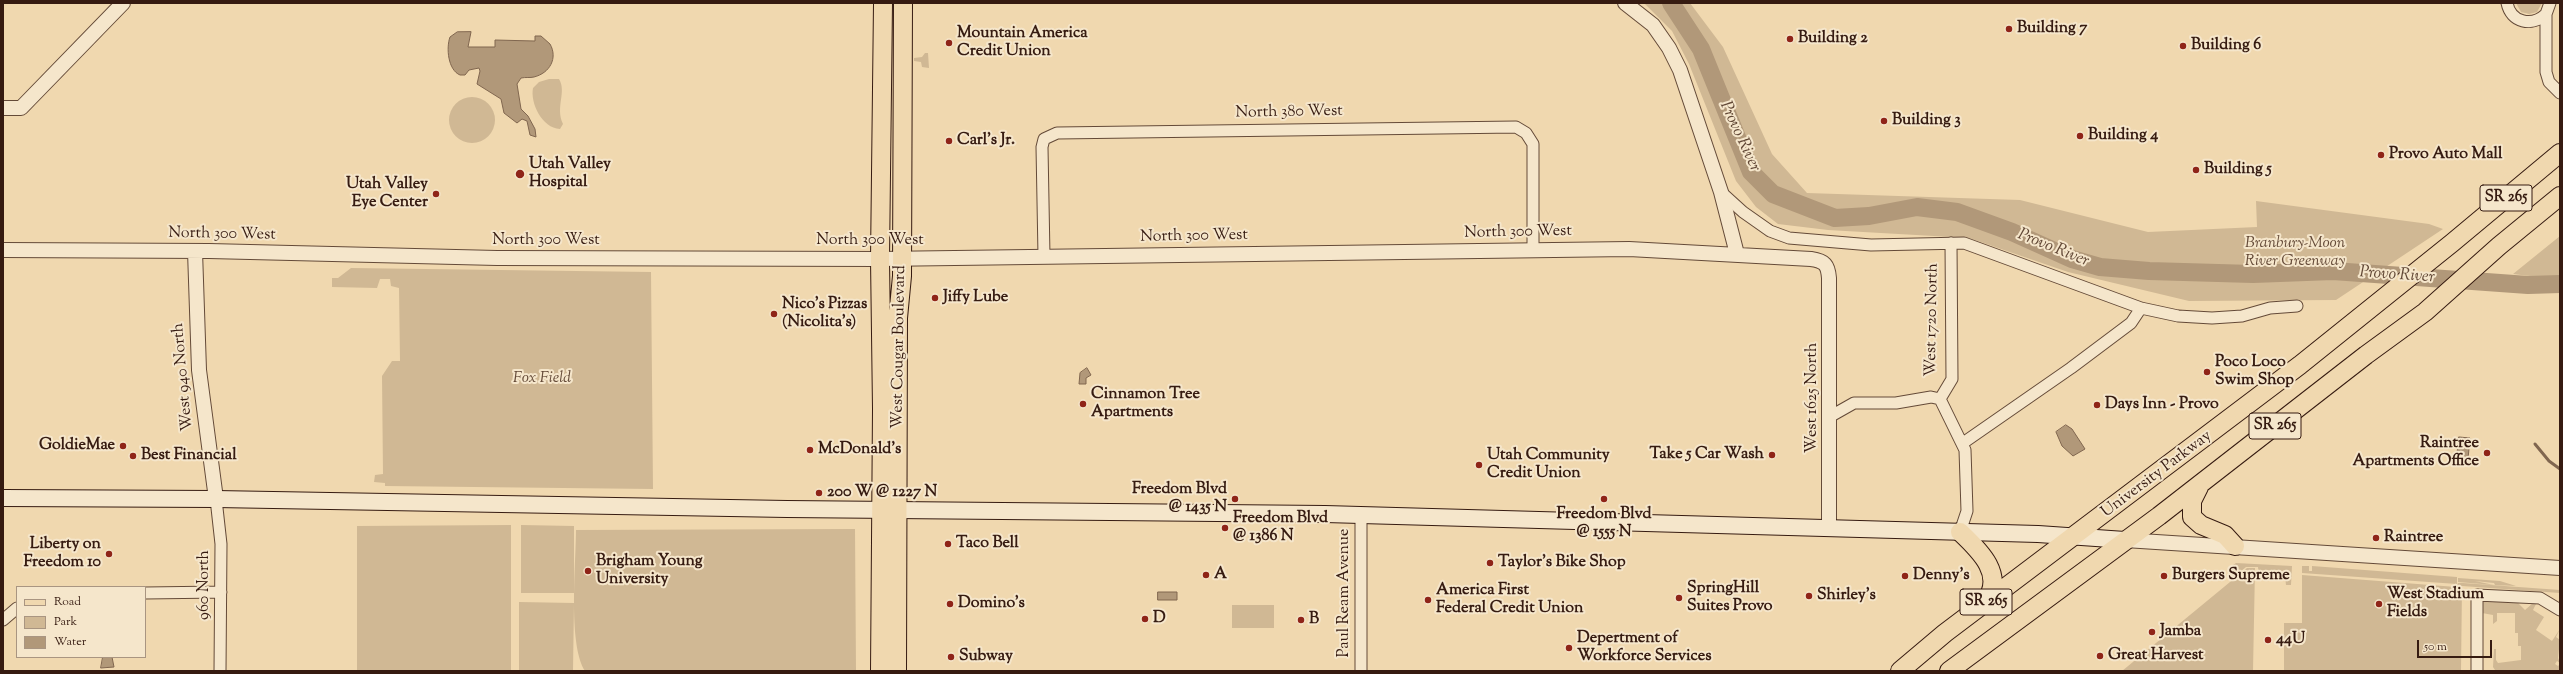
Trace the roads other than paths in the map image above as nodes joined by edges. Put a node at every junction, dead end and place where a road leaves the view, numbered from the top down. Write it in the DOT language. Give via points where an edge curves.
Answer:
graph roads {
  1 [pos="123,3"];
  2 [pos="883,3"];
  3 [pos="903,3"];
  4 [pos="1625,3"];
  5 [pos="2507,3"];
  6 [pos="2550,3"];
  7 [pos="2546,14"];
  8 [pos="2530,22"];
  9 [pos="2545,58"];
  10 [pos="2560,93"];
  11 [pos="3,108"];
  12 [pos="2560,153"];
  13 [pos="1721,192"];
  14 [pos="2560,196"];
  15 [pos="1951,243"];
  16 [pos="1533,249"];
  17 [pos="3,250"];
  18 [pos="195,252"];
  19 [pos="1737,254"];
  20 [pos="1044,256"];
  21 [pos="880,259"];
  22 [pos="902,259"];
  23 [pos="1828,268"];
  24 [pos="2297,306"];
  25 [pos="2142,308"];
  26 [pos="1940,399"];
  27 [pos="1831,416"];
  28 [pos="1963,443"];
  29 [pos="2202,484"];
  30 [pos="3,498"];
  31 [pos="216,499"];
  32 [pos="883,508"];
  33 [pos="1360,515"];
  34 [pos="1830,529"];
  35 [pos="1960,532"];
  36 [pos="2074,536"];
  37 [pos="2125,540"];
  38 [pos="2235,546"];
  39 [pos="2560,568"];
  40 [pos="221,592"];
  41 [pos="146,593"];
  42 [pos="1981,606"];
  43 [pos="16,609"];
  44 [pos="2560,610"];
  45 [pos="3,619"];
  46 [pos="220,671"];
  47 [pos="880,671"];
  48 [pos="897,671"];
  49 [pos="1361,671"];
  50 [pos="1900,671"];
  51 [pos="1949,671"];
  52 [pos="2477,671"];
  1 -- 11 [label="street" via="22,108"];
  2 -- 21 [label="main road, West Cougar Boulevard"];
  3 -- 22 [label="main road, West Cougar Boulevard"];
  4 -- 13 [label="street" via="1653,25 1669,48 1680,70"];
  5 -- 8 [label="street" via="2513,16"];
  6 -- 7 [label="street"];
  7 -- 8 [label="street"];
  7 -- 9 [label="street"];
  8 -- 9 [label="street" via="2538,33"];
  9 -- 10 [label="street" via="2548,82"];
  12 -- 36 [label="main road, University Parkway / SR 265" via="2452,243 2215,431"];
  13 -- 15 [label="street" via="1770,231 1789,238 1871,246"];
  13 -- 19 [label="street"];
  14 -- 29 [label="main road, University Parkway / SR 265" via="2425,312"];
  15 -- 25 [label="street" via="1964,243"];
  15 -- 26 [label="street, West 1720 North" via="1952,379"];
  16 -- 19 [label="street, North 300 West" via="1629,249"];
  16 -- 20 [label="street, North 300 West"];
  16 -- 20 [label="street, North 380 West" via="1534,151 1530,138 1521,128 1510,126 1057,133 1044,139 1041,157"];
  17 -- 18 [label="street, North 300 West"];
  18 -- 21 [label="street, North 300 West" via="497,258"];
  18 -- 31 [label="street, West 940 North" via="199,370"];
  19 -- 23 [label="street, North 300 West" via="1811,259 1824,262"];
  20 -- 22 [label="street, North 300 West"];
  21 -- 22 [label="street, North 300 West"];
  21 -- 32 [label="main road, West Cougar Boulevard"];
  22 -- 32 [label="main road, West Cougar Boulevard"];
  23 -- 27 [label="street, West 1625 North"];
  24 -- 25 [label="street" via="2270,308 2242,316 2212,318 2178,316"];
  25 -- 28 [label="street" via="2131,323"];
  26 -- 27 [label="street" via="1930,397 1896,403 1854,403"];
  26 -- 28 [label="street, West 1720 North"];
  27 -- 34 [label="street, West 1625 North"];
  28 -- 35 [label="street, West 1720 North" via="1967,511"];
  29 -- 37 [label="main road, University Parkway / SR 265"];
  29 -- 38 [label="main road" via="2194,492 2192,517 2201,525 2225,535"];
  30 -- 31 [label="main road"];
  31 -- 32 [label="main road" via="787,509"];
  31 -- 40 [label="street, 960 North" via="221,544"];
  32 -- 33 [label="main road"];
  32 -- 47 [label="main road, West Cougar Boulevard"];
  32 -- 48 [label="main road, West Cougar Boulevard"];
  33 -- 34 [label="main road"];
  33 -- 49 [label="street, Paul Ream Avenue"];
  34 -- 35 [label="main road"];
  35 -- 36 [label="main road"];
  35 -- 42 [label="main road" via="1985,557 1991,569 1991,588"];
  36 -- 37 [label="main road"];
  36 -- 42 [label="main road, University Parkway / SR 265"];
  37 -- 38 [label="street"];
  37 -- 51 [label="main road, University Parkway / SR 265"];
  38 -- 39 [label="street"];
  40 -- 41 [label="street"];
  40 -- 46 [label="street, 960 North"];
  42 -- 50 [label="main road, University Parkway / SR 265"];
  43 -- 45 [label="street"];
  44 -- 52 [label="street" via="2540,598 2477,595"];
}
